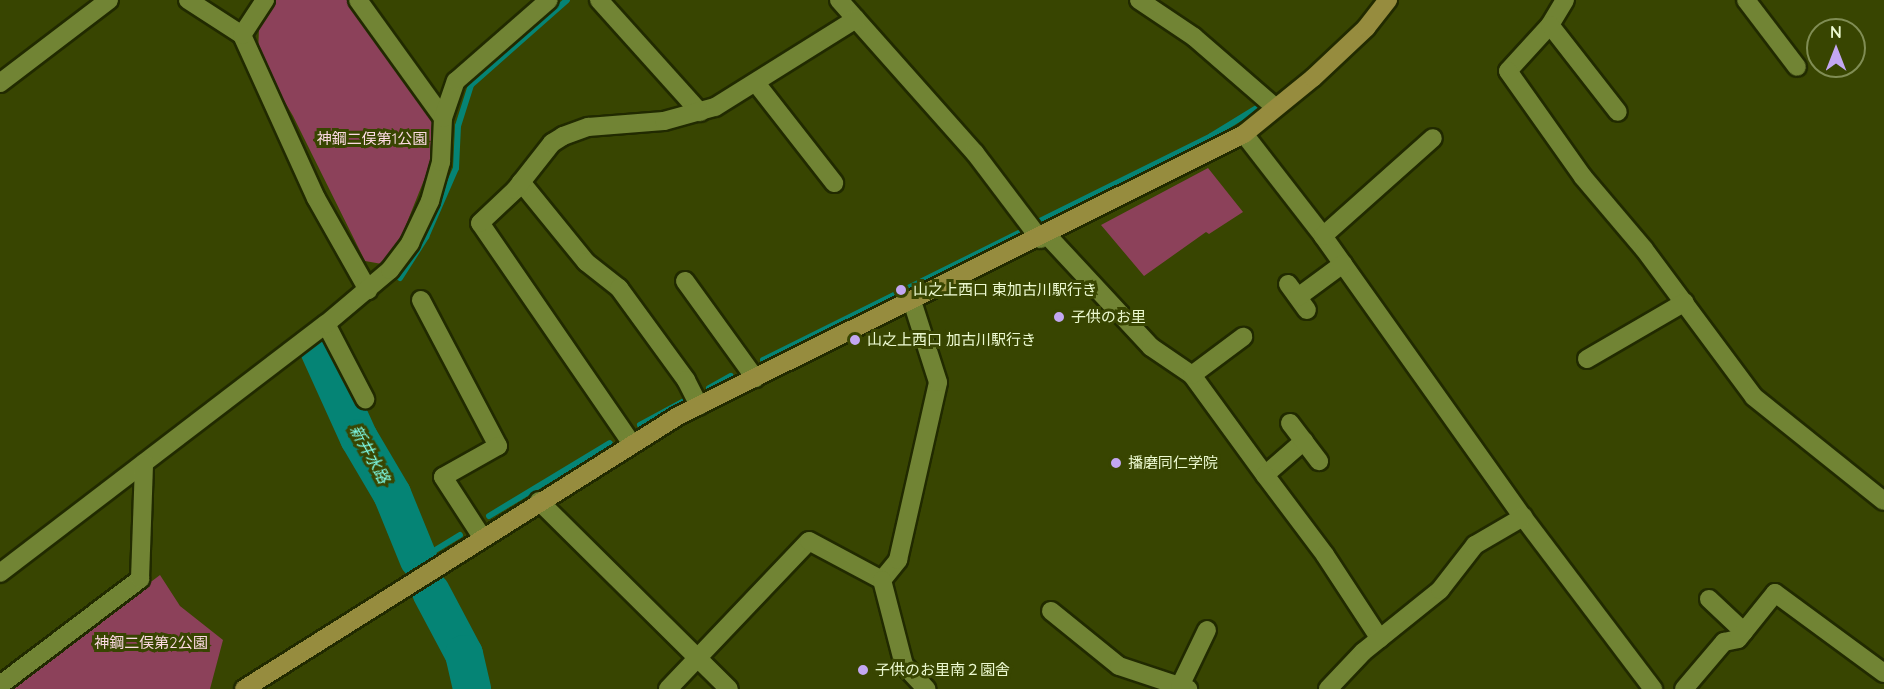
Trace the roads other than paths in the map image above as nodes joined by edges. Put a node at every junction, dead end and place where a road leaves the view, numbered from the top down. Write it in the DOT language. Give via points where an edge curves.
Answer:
graph roads {
  1 [pos="109,0"];
  2 [pos="188,0"];
  3 [pos="265,0"];
  4 [pos="358,0"];
  5 [pos="549,0"];
  6 [pos="599,0"];
  7 [pos="839,0"];
  8 [pos="1388,0"];
  9 [pos="1564,0"];
  10 [pos="1746,0"];
  11 [pos="1151,4"];
  12 [pos="856,19"];
  13 [pos="1550,25"];
  14 [pos="242,35"];
  15 [pos="1797,67"];
  16 [pos="0,83"];
  17 [pos="756,83"];
  18 [pos="1276,108"];
  19 [pos="700,112"];
  20 [pos="1618,112"];
  21 [pos="443,118"];
  22 [pos="1244,134"];
  23 [pos="1433,138"];
  24 [pos="520,182"];
  25 [pos="834,183"];
  26 [pos="1323,236"];
  27 [pos="1043,237"];
  28 [pos="1343,264"];
  29 [pos="685,281"];
  30 [pos="368,290"];
  31 [pos="1298,297"];
  32 [pos="421,300"];
  33 [pos="912,301"];
  34 [pos="1685,302"];
  35 [pos="326,324"];
  36 [pos="1243,337"];
  37 [pos="1587,359"];
  38 [pos="1192,375"];
  39 [pos="755,378"];
  40 [pos="365,399"];
  41 [pos="699,406"];
  42 [pos="1290,423"];
  43 [pos="1304,441"];
  44 [pos="632,444"];
  45 [pos="1319,460"];
  46 [pos="144,463"];
  47 [pos="1265,475"];
  48 [pos="539,501"];
  49 [pos="1884,501"];
  50 [pos="1523,517"];
  51 [pos="482,537"];
  52 [pos="0,573"];
  53 [pos="882,580"];
  54 [pos="1709,599"];
  55 [pos="1052,611"];
  56 [pos="1207,630"];
  57 [pos="1744,632"];
  58 [pos="1380,639"];
  59 [pos="697,658"];
  60 [pos="1884,673"];
  61 [pos="1156,684"];
  62 [pos="0,686"];
  63 [pos="1184,688"];
  64 [pos="244,689"];
  65 [pos="668,689"];
  66 [pos="729,689"];
  67 [pos="926,689"];
  68 [pos="1328,689"];
  69 [pos="1653,689"];
  70 [pos="1684,689"];
  1 -- 16 [label="street"];
  2 -- 14 [label="street"];
  3 -- 14 [label="street"];
  4 -- 21 [label="street"];
  5 -- 21 [label="street" via="456,81"];
  6 -- 19 [label="street"];
  7 -- 12 [label="street"];
  8 -- 18 [label="street" via="1366,28"];
  9 -- 13 [label="street"];
  10 -- 15 [label="street"];
  11 -- 18 [label="street"];
  12 -- 17 [label="street"];
  12 -- 27 [label="street" via="975,153"];
  13 -- 20 [label="street"];
  13 -- 34 [label="street" via="1508,71 1583,177"];
  14 -- 30 [label="street" via="316,198"];
  17 -- 19 [label="street"];
  17 -- 25 [label="street"];
  18 -- 22 [label="street"];
  19 -- 24 [label="street" via="664,121 588,127 569,133 552,143"];
  21 -- 30 [label="street" via="441,162 430,201 410,243"];
  22 -- 26 [label="street"];
  22 -- 27 [label="street"];
  23 -- 26 [label="street"];
  24 -- 41 [label="street" via="586,262 619,288 686,380"];
  24 -- 44 [label="street" via="480,223"];
  26 -- 28 [label="street"];
  27 -- 33 [label="street"];
  27 -- 38 [label="street" via="1151,346"];
  28 -- 31 [label="street"];
  28 -- 50 [label="street"];
  29 -- 39 [label="street"];
  30 -- 35 [label="street"];
  32 -- 51 [label="street" via="498,446 443,477"];
  33 -- 39 [label="street"];
  33 -- 53 [label="street" via="938,382 898,560"];
  34 -- 37 [label="street"];
  34 -- 49 [label="street" via="1754,398"];
  35 -- 40 [label="street"];
  35 -- 46 [label="street"];
  36 -- 38 [label="street"];
  38 -- 47 [label="street"];
  39 -- 41 [label="street"];
  41 -- 44 [label="street"];
  42 -- 43 [label="street"];
  43 -- 45 [label="street"];
  43 -- 47 [label="street"];
  44 -- 48 [label="street"];
  46 -- 52 [label="street"];
  46 -- 62 [label="street" via="140,579"];
  47 -- 58 [label="street" via="1325,555"];
  48 -- 51 [label="street"];
  48 -- 59 [label="street"];
  50 -- 58 [label="street" via="1475,545 1440,590"];
  50 -- 69 [label="street"];
  51 -- 64 [label="street"];
  53 -- 59 [label="street" via="809,541"];
  53 -- 67 [label="street" via="904,665"];
  54 -- 57 [label="street"];
  55 -- 61 [label="street" via="1119,666"];
  56 -- 63 [label="street"];
  57 -- 60 [label="street" via="1774,593"];
  57 -- 70 [label="street" via="1738,639 1724,642"];
  58 -- 68 [label="street"];
  59 -- 65 [label="street"];
  59 -- 66 [label="street"];
  61 -- 63 [label="street"];
}
